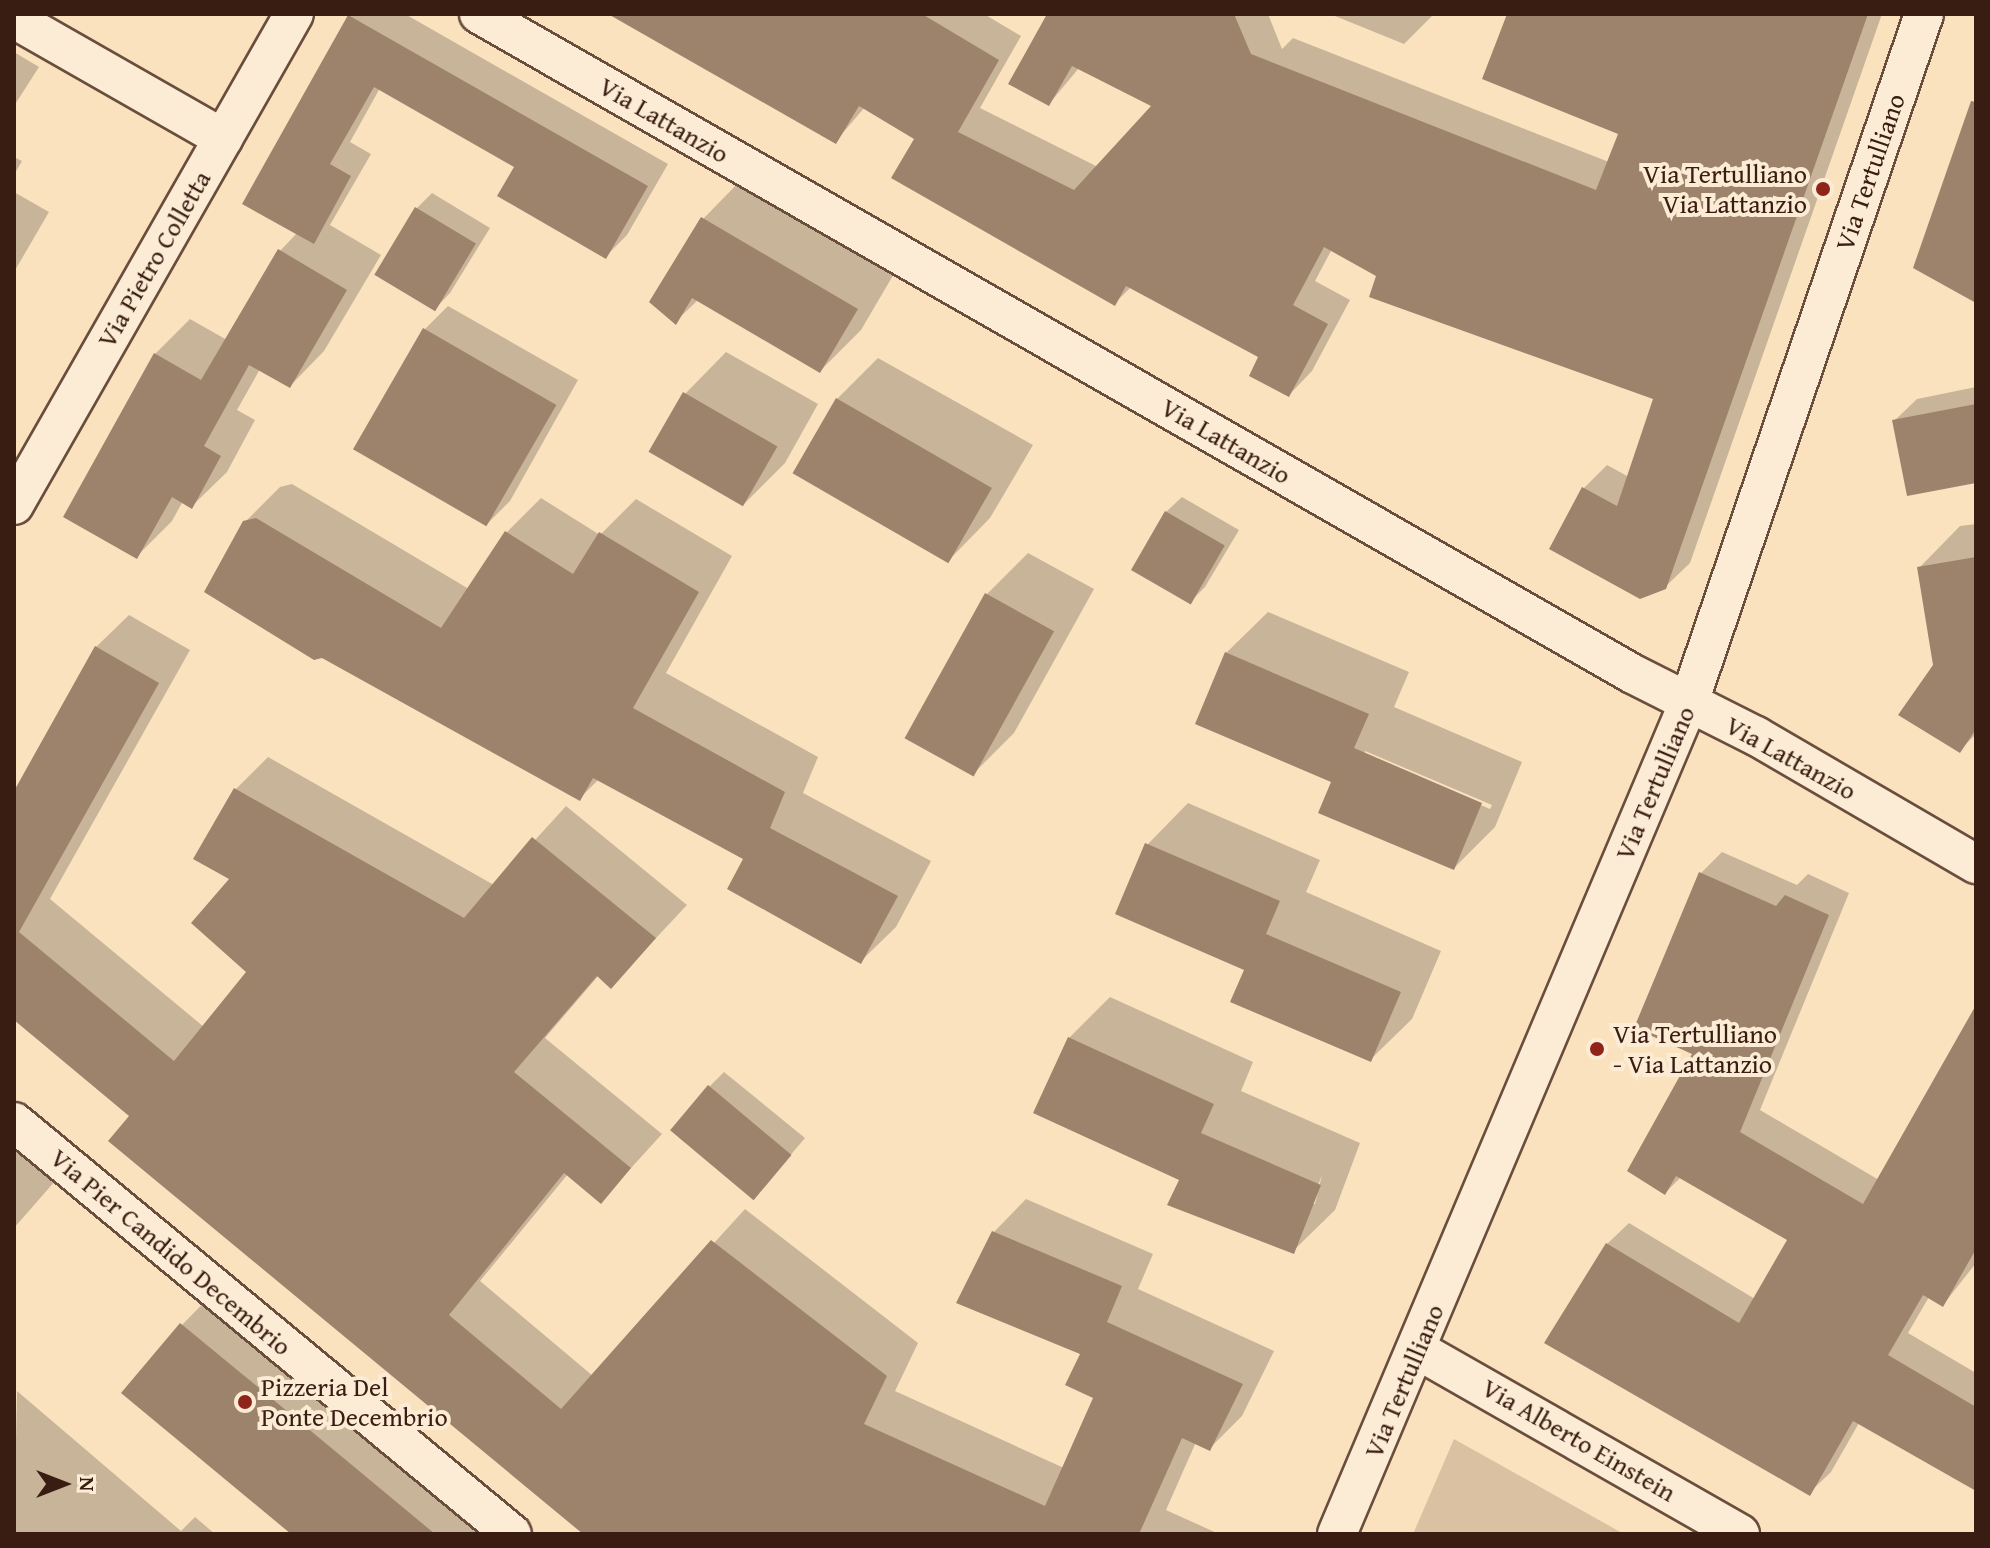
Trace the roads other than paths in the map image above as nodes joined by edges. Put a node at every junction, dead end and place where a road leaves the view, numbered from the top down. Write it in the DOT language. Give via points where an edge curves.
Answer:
graph roads {
  1 [pos="294,14"];
  2 [pos="479,14"];
  3 [pos="1924,14"];
  4 [pos="14,19"];
  5 [pos="223,138"];
  6 [pos="14,505"];
  7 [pos="1689,702"];
  8 [pos="1976,864"];
  9 [pos="14,1122"];
  10 [pos="1416,1349"];
  11 [pos="512,1534"];
  12 [pos="1337,1534"];
  13 [pos="1740,1534"];
  1 -- 5 [label="street, Via Pietro Colletta"];
  2 -- 7 [label="street, Via Lattanzio"];
  3 -- 7 [label="street, Via Tertulliano"];
  4 -- 5 [label="street"];
  5 -- 6 [label="street, Via Pietro Colletta"];
  7 -- 8 [label="street, Via Lattanzio"];
  7 -- 10 [label="street, Via Tertulliano"];
  9 -- 11 [label="street, Via Pier Candido Decembrio"];
  10 -- 12 [label="street, Via Tertulliano"];
  10 -- 13 [label="street, Via Alberto Einstein"];
}
